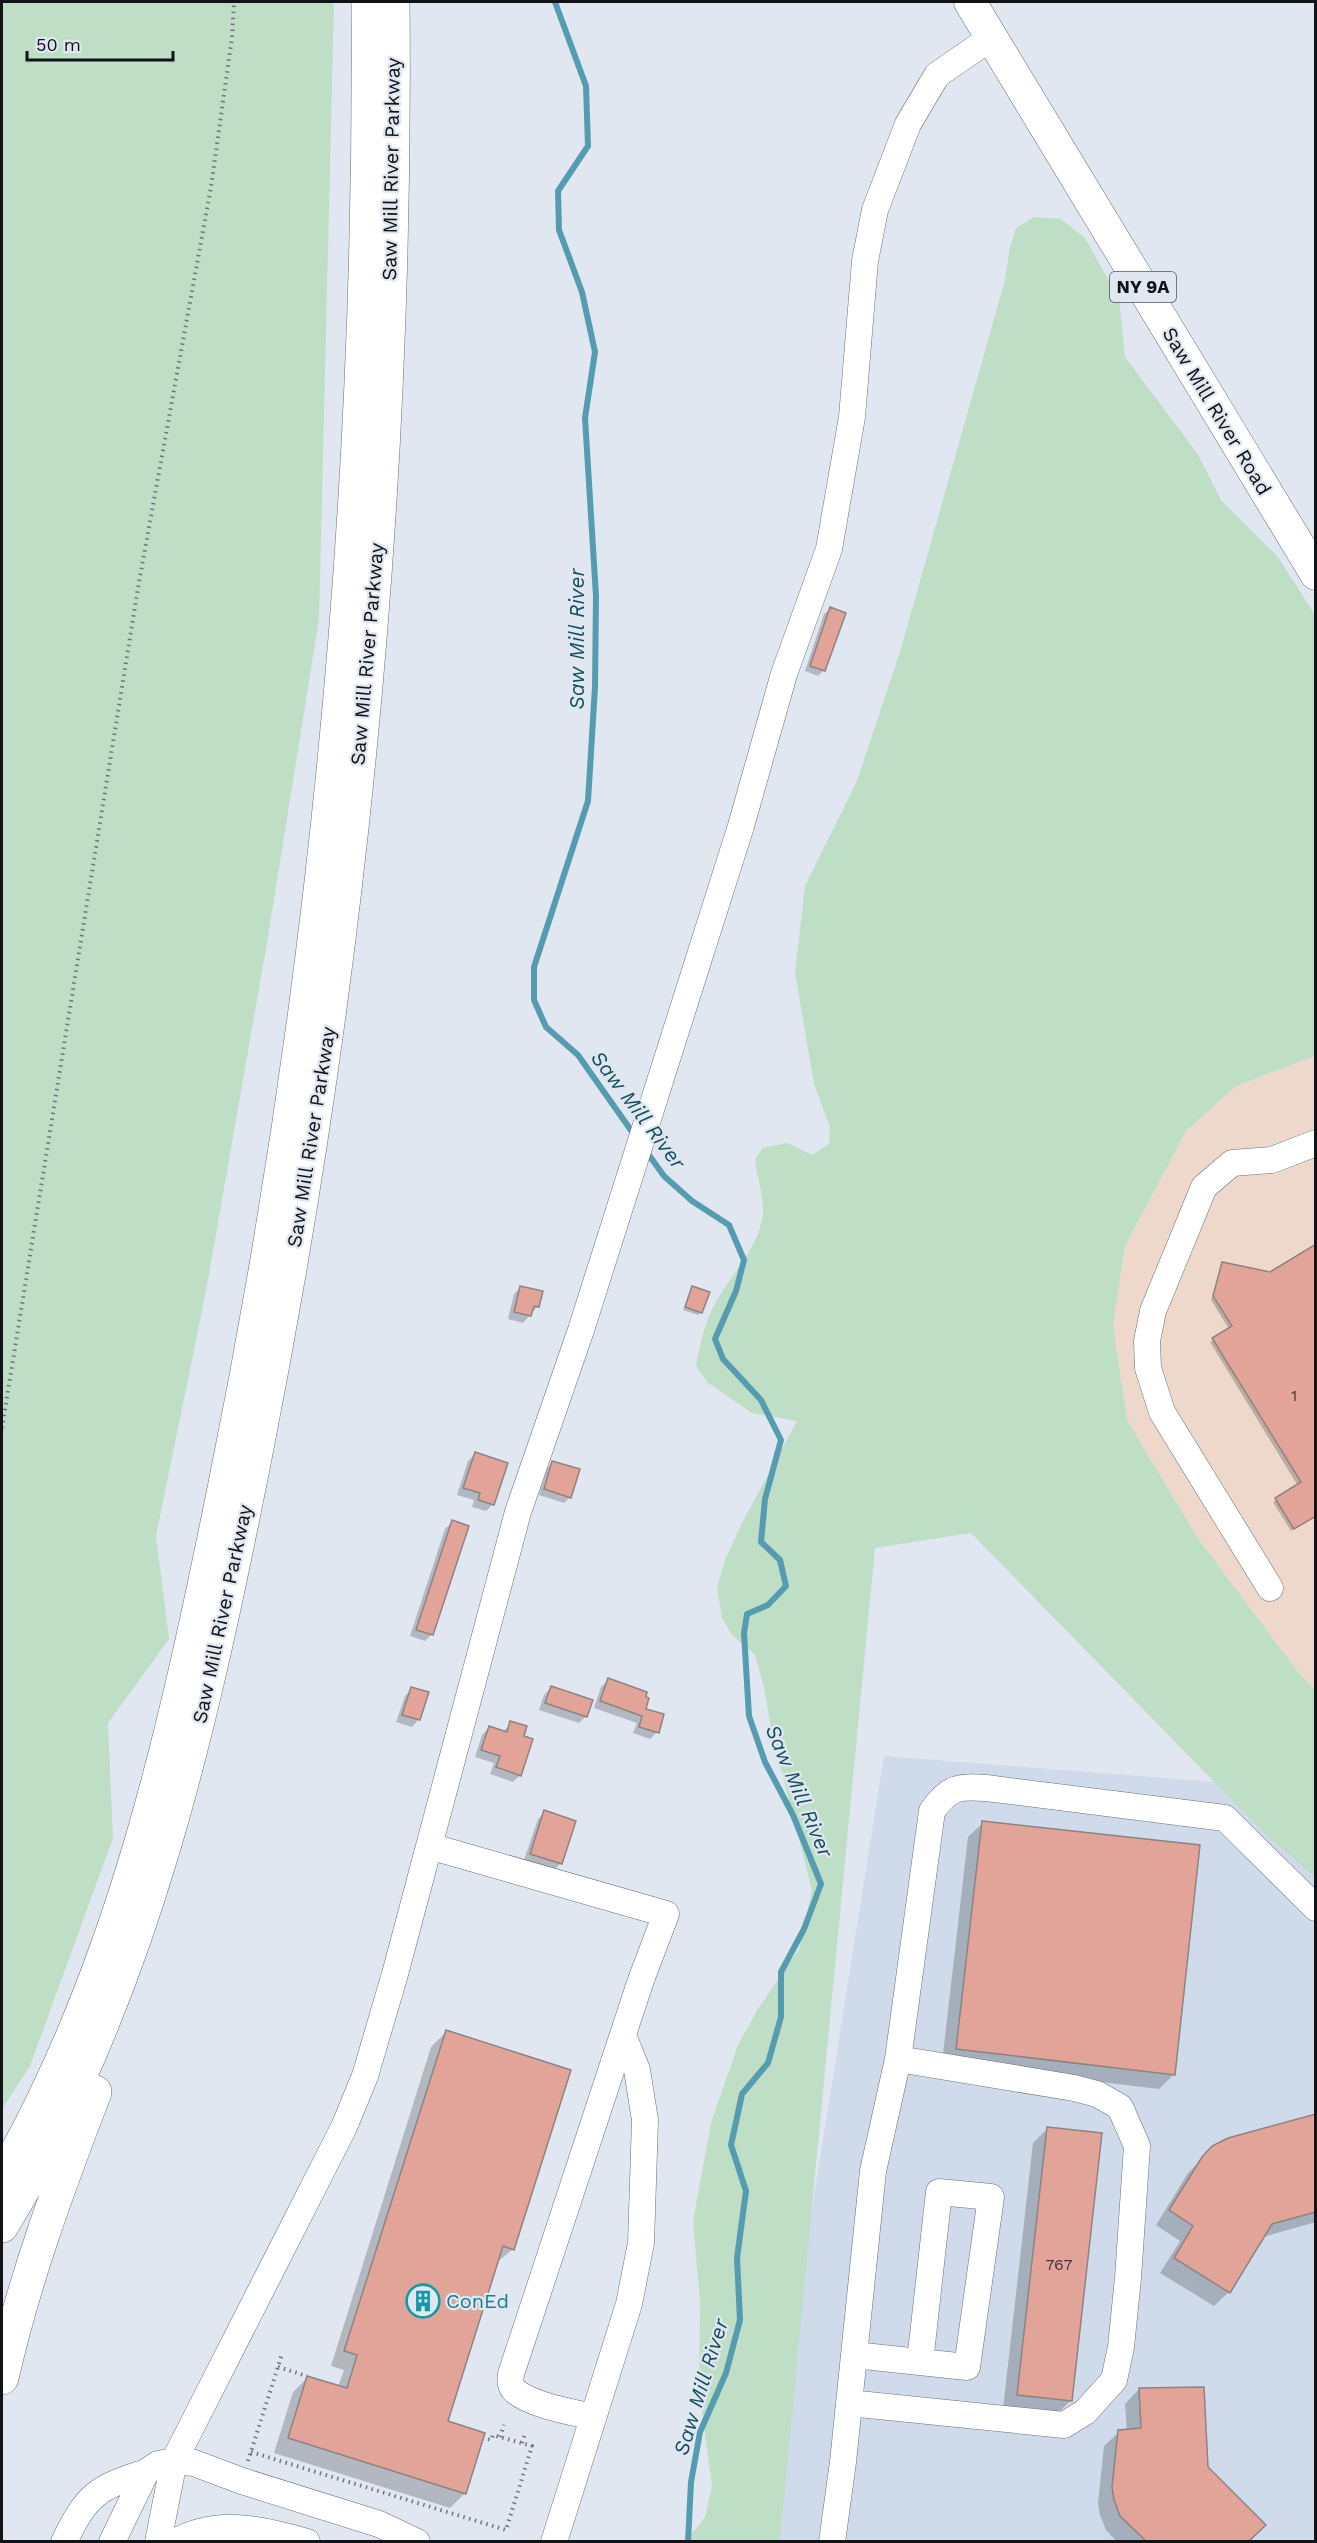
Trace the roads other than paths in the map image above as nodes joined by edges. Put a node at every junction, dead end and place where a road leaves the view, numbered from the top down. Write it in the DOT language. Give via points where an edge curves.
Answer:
graph roads {
  1 [pos="368,2"];
  2 [pos="393,2"];
  3 [pos="970,2"];
  4 [pos="992,37"];
  5 [pos="1316,574"];
  6 [pos="1316,1143"];
  7 [pos="1270,1588"];
  8 [pos="429,1846"];
  9 [pos="158,1873"];
  10 [pos="1316,1908"];
  11 [pos="623,2035"];
  12 [pos="898,2059"];
  13 [pos="2,2178"];
  14 [pos="2,2226"];
  15 [pos="854,2355"];
  16 [pos="920,2362"];
  17 [pos="2,2378"];
  18 [pos="849,2403"];
  19 [pos="593,2418"];
  20 [pos="174,2461"];
  21 [pos="146,2472"];
  22 [pos="64,2541"];
  23 [pos="112,2541"];
  24 [pos="158,2541"];
  25 [pos="175,2541"];
  26 [pos="307,2541"];
  27 [pos="417,2541"];
  28 [pos="554,2541"];
  29 [pos="832,2541"];
  1 -- 13 [label="highway, Saw Mill River Parkway" via="365,287 349,593 314,946 267,1258 201,1603 138,1852 85,2005"];
  2 -- 9 [label="highway, Saw Mill River Parkway" via="391,219 379,506 362,731 333,990 304,1190 269,1388 208,1678"];
  3 -- 4 [label="main road, Saw Mill River Road / NY 9A"];
  4 -- 5 [label="main road, Saw Mill River Road / NY 9A"];
  4 -- 8 [label="lane" via="937,75 908,124 875,210 865,261 852,417 829,549 784,674 741,826 518,1512"];
  6 -- 7 [label="lane" via="1272,1160 1232,1163 1204,1187 1153,1311 1147,1341 1148,1368 1162,1412"];
  8 -- 11 [label="lane" via="666,1914"];
  8 -- 20 [label="lane" via="365,2076 344,2127"];
  9 -- 14 [label="highway, Saw Mill River Parkway" via="127,1964 82,2074 52,2138"];
  9 -- 17 [label="highway" via="126,2006 41,2236"];
  10 -- 12 [label="lane" via="1225,1818 960,1786 941,1797 932,1811"];
  11 -- 19 [label="lane" via="637,2070 645,2120 641,2243 629,2304"];
  11 -- 19 [label="lane" via="510,2384 527,2398"];
  12 -- 15 [label="lane" via="873,2171"];
  12 -- 18 [label="lane" via="1074,2088 1097,2094 1120,2107 1137,2146 1121,2347 1114,2380 1085,2412 1064,2425"];
  15 -- 16 [label="lane"];
  15 -- 18 [label="lane"];
  16 -- 16 [label="lane" via="967,2367 991,2197 939,2192"];
  18 -- 29 [label="lane"];
  19 -- 28 [label="lane"];
  20 -- 21 [label="lane" via="158,2464"];
  20 -- 24 [label="lane"];
  20 -- 27 [label="lane" via="194,2463 379,2524"];
  21 -- 22 [label="lane" via="107,2485 92,2495"];
  21 -- 23 [label="lane"];
  25 -- 26 [label="lane" via="227,2527 258,2528"];
}
